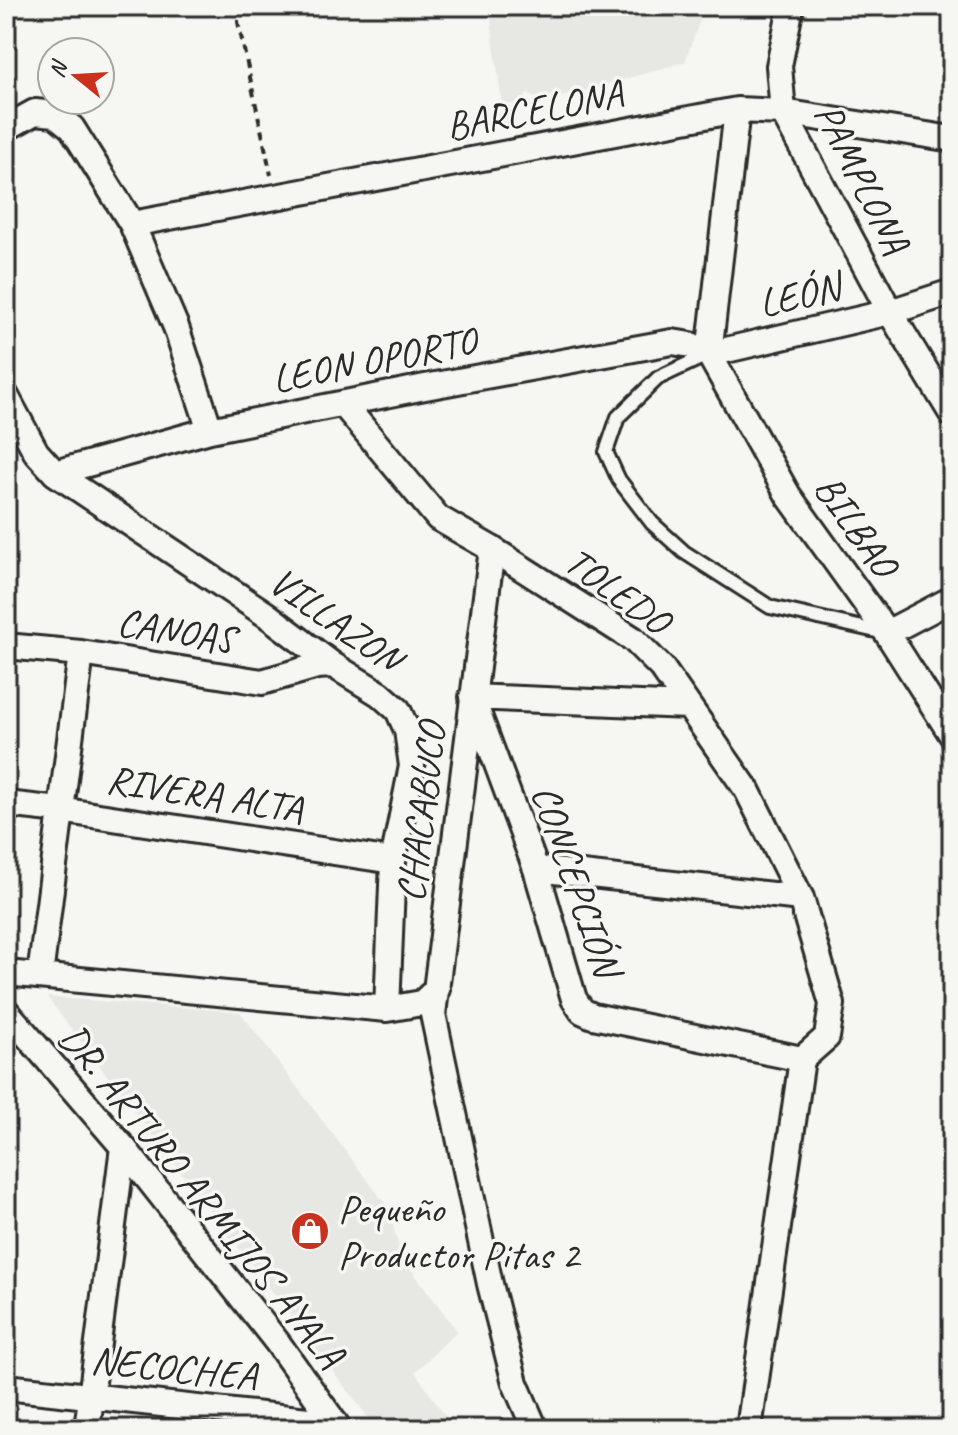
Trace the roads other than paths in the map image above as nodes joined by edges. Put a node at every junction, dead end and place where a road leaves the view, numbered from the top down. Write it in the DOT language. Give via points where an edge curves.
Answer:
graph roads {
  1 [pos="791,6"];
  2 [pos="737,110"];
  3 [pos="783,112"];
  4 [pos="6,128"];
  5 [pos="952,139"];
  6 [pos="132,224"];
  7 [pos="952,292"];
  8 [pos="890,312"];
  9 [pos="709,354"];
  10 [pos="6,396"];
  11 [pos="344,405"];
  12 [pos="952,414"];
  13 [pos="210,430"];
  14 [pos="55,473"];
  15 [pos="492,549"];
  16 [pos="952,599"];
  17 [pos="887,633"];
  18 [pos="6,646"];
  19 [pos="81,653"];
  20 [pos="333,665"];
  21 [pos="472,697"];
  22 [pos="688,706"];
  23 [pos="952,735"];
  24 [pos="6,804"];
  25 [pos="60,810"];
  26 [pos="393,861"];
  27 [pos="536,869"];
  28 [pos="801,898"];
  29 [pos="6,973"];
  30 [pos="40,976"];
  31 [pos="437,989"];
  32 [pos="387,1009"];
  33 [pos="6,1011"];
  34 [pos="802,1059"];
  35 [pos="123,1147"];
  36 [pos="6,1387"];
  37 [pos="91,1397"];
  38 [pos="247,1421"];
  39 [pos="337,1426"];
  40 [pos="87,1429"];
  41 [pos="535,1429"];
  42 [pos="749,1429"];
  1 -- 3 [label="street, PAMPLONA" via="779,66"];
  2 -- 3 [label="street, BARCELONA"];
  2 -- 6 [label="street, BARCELONA"];
  2 -- 9 [label="street"];
  3 -- 5 [label="street, BARCELONA"];
  3 -- 8 [label="street, PAMPLONA"];
  4 -- 6 [label="street" via="35,112 55,114 72,128"];
  6 -- 13 [label="street" via="176,327"];
  7 -- 8 [label="street, LEÓN"];
  8 -- 9 [label="street, LEÓN"];
  8 -- 12 [label="street, PAMPLONA"];
  9 -- 11 [label="street, LEON OPORTO" via="672,342"];
  9 -- 17 [label="street, BILBAO" via="788,495"];
  9 -- 17 [label="lane" via="658,378 618,417 606,452 619,480 652,523 684,552 770,607"];
  10 -- 14 [label="street, VILLAZON" via="36,452"];
  11 -- 13 [label="street, LEON OPORTO"];
  11 -- 15 [label="street, TOLEDO" via="438,518"];
  13 -- 14 [label="street, LEON OPORTO"];
  14 -- 20 [label="street, VILLAZON"];
  15 -- 21 [label="street, CHACABUCO"];
  15 -- 22 [label="street, TOLEDO" via="633,639 662,668"];
  16 -- 17 [label="street"];
  17 -- 23 [label="street, BILBAO"];
  18 -- 19 [label="street, CANOAS"];
  19 -- 20 [label="street, CANOAS" via="262,682"];
  19 -- 25 [label="street"];
  20 -- 26 [label="street, VILLAZON" via="380,694 398,710 407,730 412,766"];
  21 -- 22 [label="street"];
  21 -- 27 [label="street, CONCEPCIÓN"];
  21 -- 31 [label="street, CHACABUCO"];
  22 -- 28 [label="street, TOLEDO" via="747,790"];
  24 -- 25 [label="street, RIVERA ALTA"];
  25 -- 26 [label="street, RIVERA ALTA"];
  25 -- 30 [label="street"];
  26 -- 32 [label="street, VILLAZON"];
  27 -- 28 [label="street"];
  27 -- 34 [label="street, CONCEPCIÓN" via="582,1011"];
  28 -- 34 [label="street, TOLEDO" via="832,1004 827,1037"];
  29 -- 30 [label="street"];
  30 -- 32 [label="street"];
  31 -- 32 [label="street" via="422,1003"];
  31 -- 41 [label="street, CHACABUCO" via="436,1035 490,1284 515,1383"];
  33 -- 35 [label="street, DR. ARTURO ARMIJOS AYALA"];
  34 -- 42 [label="street"];
  35 -- 37 [label="street"];
  35 -- 39 [label="street, DR. ARTURO ARMIJOS AYALA"];
  36 -- 37 [label="street, NECOCHEA"];
  37 -- 38 [label="street, NECOCHEA"];
  37 -- 40 [label="street"];
  38 -- 39 [label="street, NECOCHEA"];
}
